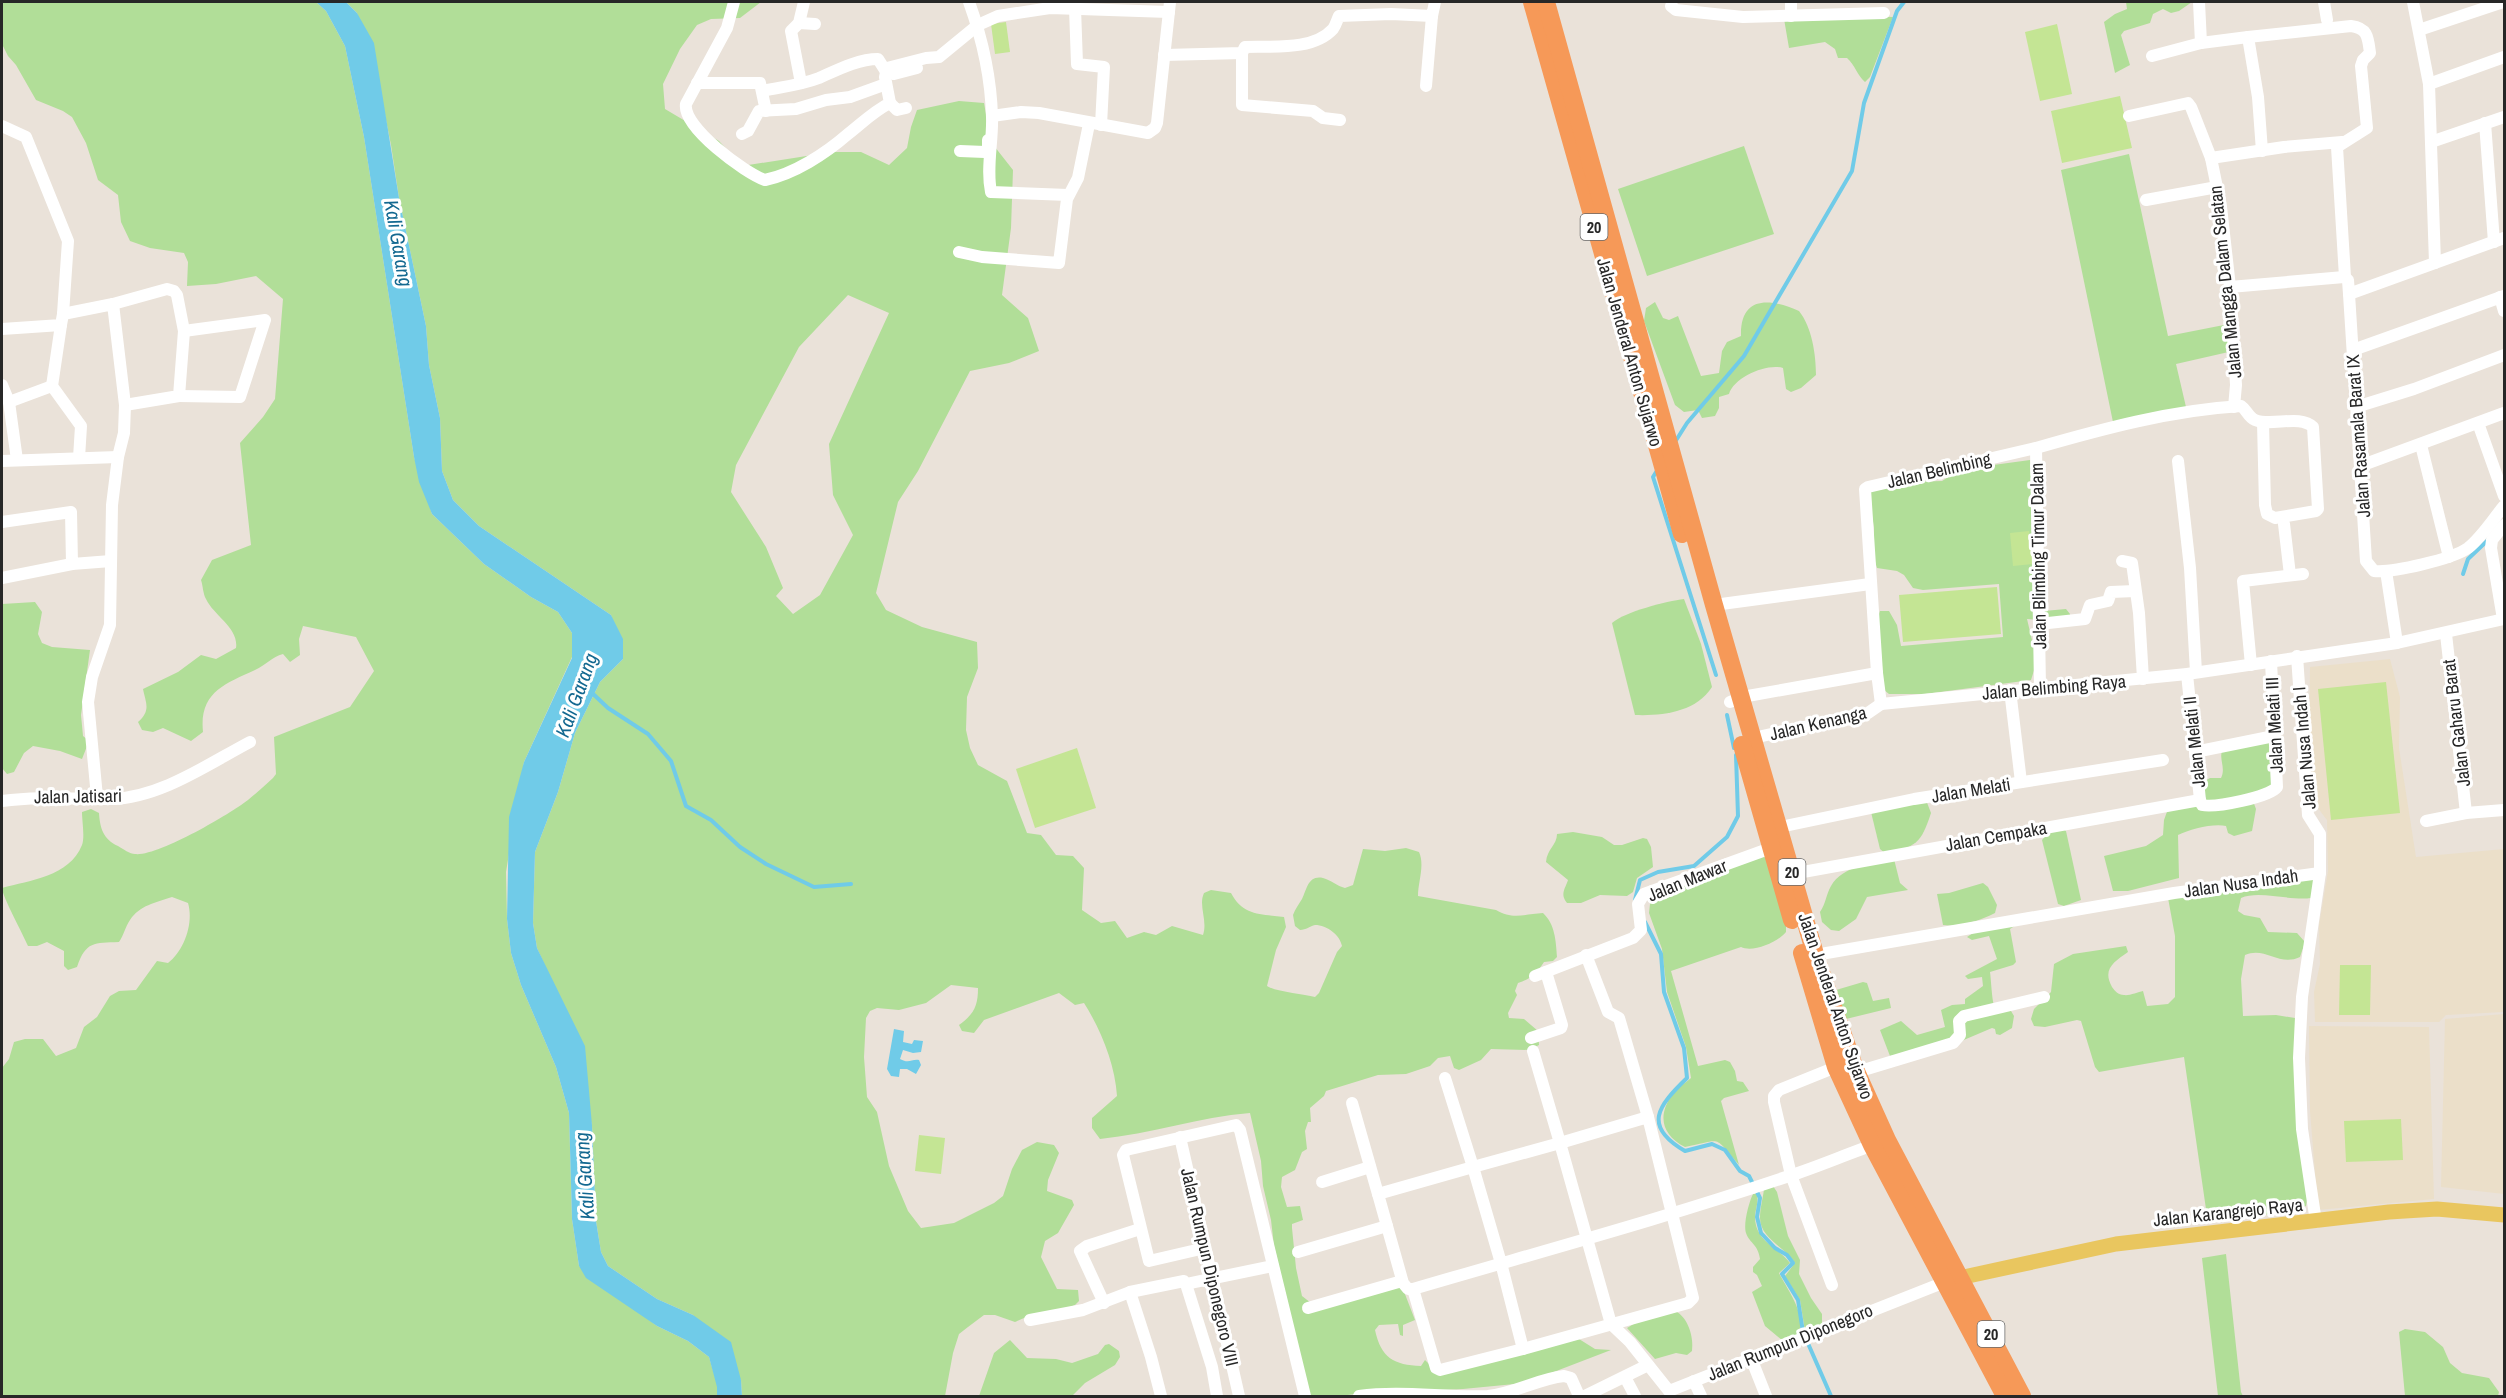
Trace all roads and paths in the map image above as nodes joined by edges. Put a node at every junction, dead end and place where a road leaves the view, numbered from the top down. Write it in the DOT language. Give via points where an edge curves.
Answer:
graph roads {
  1 [pos="734,2"];
  2 [pos="804,2"];
  3 [pos="969,2"];
  4 [pos="1435,2"];
  5 [pos="1532,2"];
  6 [pos="1546,2"];
  7 [pos="1723,2"];
  8 [pos="1791,2"];
  9 [pos="2199,2"];
  10 [pos="2324,2"];
  11 [pos="2413,2"];
  12 [pos="2503,2"];
  13 [pos="1050,5"];
  14 [pos="1671,6"];
  15 [pos="1169,7"];
  16 [pos="1075,8"];
  17 [pos="1845,8"];
  18 [pos="1884,13"];
  19 [pos="1723,15"];
  20 [pos="1432,16"];
  21 [pos="1791,16"];
  22 [pos="2327,20"];
  23 [pos="799,23"];
  24 [pos="815,24"];
  25 [pos="978,25"];
  26 [pos="2419,30"];
  27 [pos="2248,37"];
  28 [pos="1549,38"];
  29 [pos="2201,43"];
  30 [pos="1242,53"];
  31 [pos="1164,55"];
  32 [pos="2152,56"];
  33 [pos="2505,57"];
  34 [pos="888,76"];
  35 [pos="697,83"];
  36 [pos="801,83"];
  37 [pos="2429,84"];
  38 [pos="1426,86"];
  39 [pos="763,91"];
  40 [pos="890,103"];
  41 [pos="906,108"];
  42 [pos="766,111"];
  43 [pos="2129,116"];
  44 [pos="2505,117"];
  45 [pos="992,119"];
  46 [pos="1340,120"];
  47 [pos="2485,123"];
  48 [pos="1095,124"];
  49 [pos="2,126"];
  50 [pos="742,134"];
  51 [pos="848,135"];
  52 [pos="2342,142"];
  53 [pos="2431,142"];
  54 [pos="960,151"];
  55 [pos="2262,151"];
  56 [pos="2211,158"];
  57 [pos="787,179"];
  58 [pos="2217,187"];
  59 [pos="1068,195"];
  60 [pos="2146,200"];
  61 [pos="2499,240"];
  62 [pos="959,252"];
  63 [pos="2435,263"];
  64 [pos="2345,277"];
  65 [pos="2230,287"];
  66 [pos="2349,294"];
  67 [pos="2502,297"];
  68 [pos="113,304"];
  69 [pos="2505,310"];
  70 [pos="62,319"];
  71 [pos="2,329"];
  72 [pos="184,331"];
  73 [pos="2353,350"];
  74 [pos="2505,355"];
  75 [pos="2,384"];
  76 [pos="52,386"];
  77 [pos="179,396"];
  78 [pos="9,402"];
  79 [pos="125,405"];
  80 [pos="2234,407"];
  81 [pos="2356,407"];
  82 [pos="2505,413"];
  83 [pos="2263,422"];
  84 [pos="2478,423"];
  85 [pos="2421,445"];
  86 [pos="2036,448"];
  87 [pos="1664,450"];
  88 [pos="118,457"];
  89 [pos="79,458"];
  90 [pos="17,460"];
  91 [pos="2,461"];
  92 [pos="2178,461"];
  93 [pos="2360,466"];
  94 [pos="2505,496"];
  95 [pos="2505,506"];
  96 [pos="2,522"];
  97 [pos="2284,524"];
  98 [pos="2505,525"];
  99 [pos="2449,557"];
  100 [pos="2498,557"];
  101 [pos="111,561"];
  102 [pos="2122,561"];
  103 [pos="72,564"];
  104 [pos="2382,571"];
  105 [pos="2303,574"];
  106 [pos="2290,575"];
  107 [pos="2,578"];
  108 [pos="1870,584"];
  109 [pos="2135,591"];
  110 [pos="1714,605"];
  111 [pos="2504,619"];
  112 [pos="2039,624"];
  113 [pos="2446,634"];
  114 [pos="2396,644"];
  115 [pos="2297,656"];
  116 [pos="2271,661"];
  117 [pos="2251,665"];
  118 [pos="1877,673"];
  119 [pos="2192,673"];
  120 [pos="2143,679"];
  121 [pos="2040,687"];
  122 [pos="2010,690"];
  123 [pos="1736,699"];
  124 [pos="1881,704"];
  125 [pos="2274,736"];
  126 [pos="1753,738"];
  127 [pos="250,742"];
  128 [pos="2195,752"];
  129 [pos="2163,760"];
  130 [pos="2021,782"];
  131 [pos="2276,790"];
  132 [pos="98,797"];
  133 [pos="2200,800"];
  134 [pos="2,801"];
  135 [pos="2505,810"];
  136 [pos="2466,813"];
  137 [pos="2426,821"];
  138 [pos="1780,827"];
  139 [pos="1771,848"];
  140 [pos="2320,873"];
  141 [pos="1792,874"];
  142 [pos="1586,955"];
  143 [pos="1815,955"];
  144 [pos="2044,997"];
  145 [pos="1836,1067"];
  146 [pos="1857,1072"];
  147 [pos="1445,1078"];
  148 [pos="1352,1103"];
  149 [pos="1648,1117"];
  150 [pos="1180,1137"];
  151 [pos="1560,1143"];
  152 [pos="1879,1143"];
  153 [pos="1370,1167"];
  154 [pos="1473,1167"];
  155 [pos="1791,1175"];
  156 [pos="1322,1182"];
  157 [pos="1378,1194"];
  158 [pos="1673,1213"];
  159 [pos="2505,1215"];
  160 [pos="2316,1222"];
  161 [pos="1387,1226"];
  162 [pos="1140,1229"];
  163 [pos="1586,1240"];
  164 [pos="1205,1248"];
  165 [pos="1298,1252"];
  166 [pos="1501,1263"];
  167 [pos="1272,1266"];
  168 [pos="1953,1277"];
  169 [pos="1213,1279"];
  170 [pos="1402,1281"];
  171 [pos="1186,1284"];
  172 [pos="1832,1285"];
  173 [pos="1413,1289"];
  174 [pos="1130,1292"];
  175 [pos="1104,1303"];
  176 [pos="1308,1308"];
  177 [pos="1030,1320"];
  178 [pos="1611,1324"];
  179 [pos="1522,1349"];
  180 [pos="1751,1358"];
  181 [pos="1648,1365"];
  182 [pos="1625,1377"];
  183 [pos="1694,1381"];
  184 [pos="1158,1395"];
  185 [pos="1217,1396"];
  186 [pos="1239,1396"];
  187 [pos="1305,1396"];
  188 [pos="1359,1396"];
  189 [pos="1579,1396"];
  190 [pos="1585,1396"];
  191 [pos="1635,1396"];
  192 [pos="1701,1396"];
  193 [pos="1766,1396"];
  194 [pos="2005,1396"];
  195 [pos="2022,1396"];
  1 -- 35 [label="street" via="727,28"];
  2 -- 23 [label="street"];
  3 -- 25 [label="street"];
  4 -- 20 [label="street"];
  5 -- 28 [label="highway, Jalan Jenderal Anton Sujarwo / 20"];
  6 -- 28 [label="highway, Jalan Jenderal Anton Sujarwo / 20"];
  7 -- 19 [label="street"];
  8 -- 21 [label="street"];
  9 -- 29 [label="street"];
  10 -- 22 [label="street"];
  11 -- 26 [label="street"];
  12 -- 26 [label="street"];
  13 -- 16 [label="street"];
  13 -- 25 [label="street" via="998,16"];
  14 -- 19 [label="street" via="1676,10"];
  15 -- 16 [label="street"];
  15 -- 31 [label="street"];
  16 -- 48 [label="street" via="1077,64 1104,67"];
  17 -- 18 [label="street"];
  17 -- 21 [label="street"];
  19 -- 21 [label="street"];
  20 -- 30 [label="street" via="1339,16 1332,30 1308,42 1245,47"];
  20 -- 38 [label="street"];
  23 -- 24 [label="street"];
  23 -- 36 [label="street" via="791,31"];
  25 -- 34 [label="street" via="936,58 890,66"];
  25 -- 45 [label="street"];
  26 -- 37 [label="street"];
  27 -- 29 [label="street"];
  27 -- 52 [label="street" via="2361,27 2367,34 2370,53 2361,66 2367,128"];
  27 -- 55 [label="street"];
  28 -- 87 [label="highway, Jalan Jenderal Anton Sujarwo / 20"];
  29 -- 32 [label="street"];
  30 -- 31 [label="street"];
  30 -- 46 [label="street" via="1242,105 1313,111 1323,118"];
  31 -- 48 [label="street" via="1155,128 1143,133"];
  33 -- 37 [label="street"];
  34 -- 36 [label="street" via="878,59 874,59"];
  34 -- 40 [label="street"];
  34 -- 42 [label="street" via="850,97"];
  35 -- 39 [label="street" via="757,82"];
  35 -- 51 [label="street" via="685,108 690,121 717,147 765,180 795,169"];
  36 -- 39 [label="street"];
  37 -- 53 [label="street"];
  39 -- 42 [label="street"];
  40 -- 41 [label="street" via="897,110"];
  40 -- 51 [label="street"];
  42 -- 50 [label="street" via="759,111 750,129"];
  43 -- 56 [label="street, Jalan Mangga Dalam Selatan" via="2189,104"];
  44 -- 47 [label="street"];
  45 -- 48 [label="street" via="1021,112"];
  45 -- 54 [label="street" via="987,150"];
  45 -- 59 [label="street" via="991,192"];
  47 -- 53 [label="street"];
  47 -- 61 [label="street"];
  48 -- 59 [label="street" via="1078,178"];
  49 -- 70 [label="street" via="26,137 68,241"];
  51 -- 57 [label="street" via="844,145 832,155"];
  52 -- 55 [label="street"];
  52 -- 64 [label="street, Jalan Rasamala Barat IX" via="2337,154"];
  53 -- 63 [label="street"];
  55 -- 56 [label="street"];
  56 -- 58 [label="street, Jalan Mangga Dalam Selatan"];
  58 -- 60 [label="street"];
  58 -- 65 [label="street, Jalan Mangga Dalam Selatan"];
  59 -- 62 [label="street" via="1059,263"];
  61 -- 63 [label="street"];
  63 -- 66 [label="street"];
  64 -- 65 [label="street"];
  64 -- 66 [label="street, Jalan Rasamala Barat IX"];
  65 -- 80 [label="street, Jalan Mangga Dalam Selatan"];
  66 -- 73 [label="street, Jalan Rasamala Barat IX"];
  67 -- 69 [label="street"];
  67 -- 73 [label="street"];
  68 -- 70 [label="street"];
  68 -- 72 [label="street" via="167,289 174,291"];
  68 -- 79 [label="street"];
  70 -- 71 [label="street"];
  70 -- 76 [label="street"];
  72 -- 77 [label="street"];
  72 -- 77 [label="street" via="265,320 240,398"];
  73 -- 81 [label="street, Jalan Rasamala Barat IX"];
  74 -- 81 [label="street"];
  75 -- 78 [label="street"];
  76 -- 78 [label="street"];
  76 -- 89 [label="street" via="81,426"];
  77 -- 79 [label="street"];
  78 -- 90 [label="street"];
  79 -- 88 [label="street"];
  80 -- 83 [label="street" via="2245,408 2248,416"];
  80 -- 86 [label="street, Jalan Blimbing Timur Dalam" via="2119,426"];
  81 -- 93 [label="street, Jalan Rasamala Barat IX"];
  82 -- 84 [label="street"];
  83 -- 83 [label="street" via="2305,423 2313,427 2316,511 2275,518 2267,514"];
  84 -- 85 [label="street"];
  84 -- 94 [label="street"];
  85 -- 93 [label="street"];
  85 -- 99 [label="street"];
  86 -- 108 [label="street, Jalan Belimbing" via="1866,488"];
  86 -- 112 [label="street, Jalan Blimbing Timur Dalam"];
  87 -- 110 [label="highway, Jalan Jenderal Anton Sujarwo / 20"];
  87 -- 123 [label="highway, Jalan Jenderal Anton Sujarwo / 20"];
  88 -- 89 [label="street"];
  88 -- 101 [label="street"];
  89 -- 90 [label="street"];
  90 -- 91 [label="street"];
  92 -- 119 [label="street, Jalan Melati II" via="2186,529"];
  93 -- 104 [label="street, Jalan Rasamala Barat IX" via="2366,561 2370,568"];
  95 -- 99 [label="street" via="2474,543"];
  96 -- 103 [label="street" via="71,512"];
  97 -- 106 [label="street"];
  98 -- 100 [label="street" via="2492,542"];
  99 -- 104 [label="street"];
  100 -- 111 [label="street"];
  101 -- 103 [label="street"];
  101 -- 132 [label="street" via="110,625 92,677 88,702"];
  102 -- 109 [label="street" via="2132,563"];
  103 -- 107 [label="street"];
  104 -- 114 [label="street"];
  105 -- 106 [label="street"];
  106 -- 117 [label="street" via="2243,581"];
  108 -- 110 [label="street"];
  108 -- 118 [label="street, Jalan Belimbing"];
  109 -- 112 [label="street" via="2111,592 2108,601 2090,605 2085,619"];
  109 -- 120 [label="street"];
  110 -- 123 [label="highway, Jalan Jenderal Anton Sujarwo / 20"];
  111 -- 113 [label="street, Jalan Belimbing Raya"];
  112 -- 121 [label="street, Jalan Blimbing Timur Dalam"];
  113 -- 114 [label="street, Jalan Belimbing Raya"];
  113 -- 136 [label="street, Jalan Gaharu Barat"];
  114 -- 115 [label="street, Jalan Belimbing Raya"];
  115 -- 116 [label="street, Jalan Belimbing Raya"];
  115 -- 140 [label="street, Jalan Nusa Indah I" via="2308,815 2320,834"];
  116 -- 117 [label="street, Jalan Belimbing Raya"];
  116 -- 125 [label="street, Jalan Melati III"];
  117 -- 119 [label="street, Jalan Belimbing Raya"];
  118 -- 123 [label="street"];
  118 -- 124 [label="street"];
  119 -- 120 [label="street, Jalan Belimbing Raya"];
  119 -- 128 [label="street, Jalan Melati II"];
  120 -- 121 [label="street, Jalan Belimbing Raya"];
  121 -- 122 [label="street, Jalan Belimbing Raya"];
  122 -- 124 [label="street, Jalan Belimbing Raya"];
  122 -- 130 [label="street"];
  123 -- 126 [label="highway, Jalan Jenderal Anton Sujarwo / 20"];
  123 -- 139 [label="highway, Jalan Jenderal Anton Sujarwo / 20"];
  124 -- 126 [label="street, Jalan Kenanga" via="1868,713"];
  125 -- 128 [label="street"];
  125 -- 131 [label="street, Jalan Melati III"];
  126 -- 138 [label="highway, Jalan Jenderal Anton Sujarwo / 20"];
  127 -- 132 [label="street, Jalan Jatisari" via="151,791 112,799"];
  128 -- 133 [label="street, Jalan Melati II"];
  129 -- 130 [label="street, Jalan Melati"];
  130 -- 138 [label="street, Jalan Melati"];
  131 -- 133 [label="street, Jalan Melati II" via="2212,805 2202,805"];
  132 -- 134 [label="street, Jalan Jatisari"];
  133 -- 141 [label="street, Jalan Cempaka"];
  135 -- 136 [label="street, Jalan Gaharu Barat"];
  136 -- 137 [label="street, Jalan Gaharu Barat"];
  138 -- 141 [label="highway, Jalan Jenderal Anton Sujarwo / 20"];
  139 -- 142 [label="street, Jalan Mawar" via="1644,894 1638,910 1641,930"];
  139 -- 145 [label="highway, Jalan Jenderal Anton Sujarwo / 20"];
  140 -- 143 [label="street, Jalan Nusa Indah" via="2162,895"];
  140 -- 160 [label="street, Jalan Nusa Indah" via="2302,997 2299,1058 2302,1129"];
  141 -- 143 [label="highway, Jalan Jenderal Anton Sujarwo / 20"];
  142 -- 149 [label="street" via="1608,1012 1619,1018"];
  142 -- 151 [label="street, Jalan Mawar" via="1540,974 1562,1025 1532,1045"];
  143 -- 146 [label="highway, Jalan Jenderal Anton Sujarwo / 20"];
  144 -- 146 [label="street" via="1964,1016 1959,1021 1960,1035 1953,1043"];
  145 -- 152 [label="highway, Jalan Jenderal Anton Sujarwo / 20"];
  145 -- 155 [label="street" via="1779,1090 1774,1096"];
  146 -- 152 [label="highway, Jalan Jenderal Anton Sujarwo / 20"];
  147 -- 154 [label="street"];
  148 -- 153 [label="street"];
  149 -- 151 [label="street"];
  149 -- 158 [label="street"];
  150 -- 162 [label="street" via="1126,1150 1123,1155"];
  150 -- 164 [label="street, Jalan Rumpun Diponegoro VIII"];
  150 -- 167 [label="street" via="1238,1126"];
  151 -- 154 [label="street"];
  151 -- 163 [label="street"];
  152 -- 155 [label="street"];
  152 -- 168 [label="highway, Jalan Jenderal Anton Sujarwo / 20"];
  153 -- 156 [label="street"];
  153 -- 157 [label="street"];
  154 -- 157 [label="street"];
  154 -- 166 [label="street"];
  155 -- 158 [label="street"];
  155 -- 172 [label="street"];
  157 -- 161 [label="street"];
  158 -- 163 [label="street"];
  158 -- 178 [label="street" via="1692,1300"];
  159 -- 160 [label="main road, Jalan Karangrejo Raya" via="2437,1209"];
  160 -- 168 [label="main road, Jalan Karangrejo Raya" via="2116,1244"];
  161 -- 165 [label="street"];
  161 -- 170 [label="street"];
  162 -- 164 [label="street" via="1149,1261"];
  162 -- 175 [label="street" via="1080,1251"];
  163 -- 166 [label="street"];
  163 -- 178 [label="street"];
  164 -- 169 [label="street, Jalan Rumpun Diponegoro VIII"];
  166 -- 173 [label="street"];
  166 -- 179 [label="street"];
  167 -- 169 [label="street"];
  167 -- 187 [label="street"];
  168 -- 180 [label="street, Jalan Rumpun Diponegoro"];
  168 -- 194 [label="highway, 20"];
  168 -- 195 [label="highway, 20"];
  169 -- 171 [label="street"];
  169 -- 186 [label="street, Jalan Rumpun Diponegoro VIII"];
  170 -- 173 [label="street"];
  170 -- 176 [label="street"];
  171 -- 174 [label="street" via="1184,1281"];
  171 -- 185 [label="street"];
  173 -- 179 [label="street" via="1438,1369"];
  174 -- 175 [label="street"];
  174 -- 184 [label="street" via="1151,1357"];
  175 -- 177 [label="street"];
  178 -- 179 [label="street"];
  178 -- 181 [label="street, Jalan Rumpun Diponegoro"];
  180 -- 183 [label="street, Jalan Rumpun Diponegoro"];
  180 -- 193 [label="street"];
  181 -- 182 [label="street"];
  181 -- 183 [label="street, Jalan Rumpun Diponegoro" via="1669,1391"];
  182 -- 190 [label="street"];
  182 -- 191 [label="street"];
  183 -- 192 [label="street"];
  188 -- 189 [label="street" via="1487,1396 1564,1376 1571,1378"];
}
